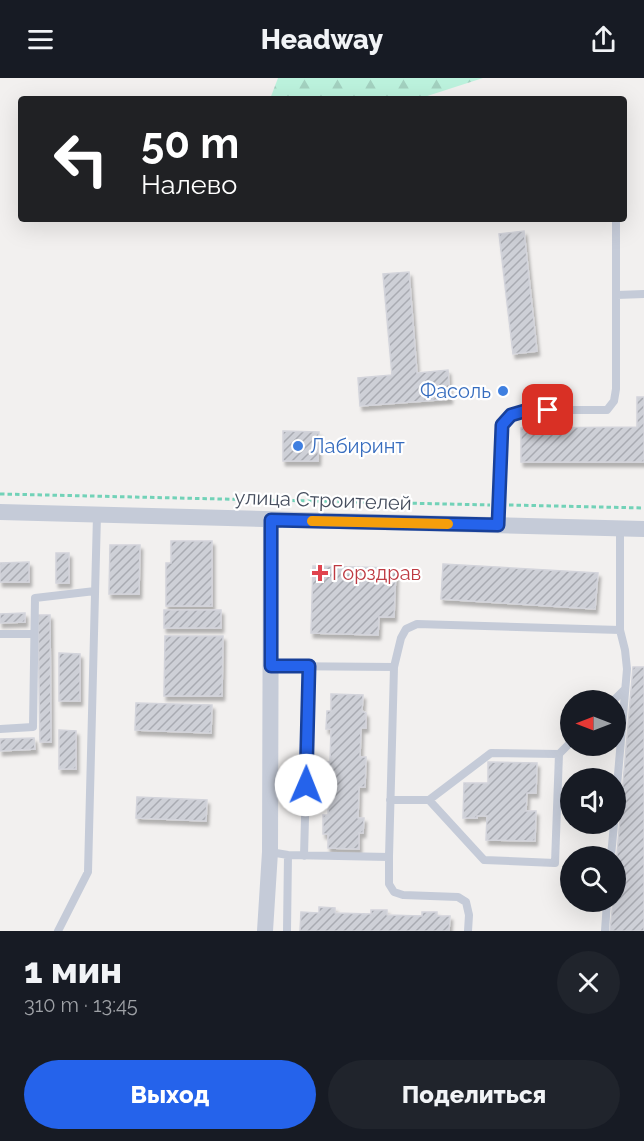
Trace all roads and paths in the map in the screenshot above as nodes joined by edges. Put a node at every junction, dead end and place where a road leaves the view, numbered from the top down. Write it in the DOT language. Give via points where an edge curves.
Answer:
graph roads {
  1 [pos="616,222"];
  2 [pos="644,294"];
  3 [pos="617,295"];
  4 [pos="0,494"];
  5 [pos="489,505"];
  6 [pos="501,505"];
  7 [pos="644,508"];
  8 [pos="0,512"];
  9 [pos="97,515"];
  10 [pos="271,520"];
  11 [pos="498,525"];
  12 [pos="620,529"];
  13 [pos="644,530"];
  14 [pos="95,591"];
  15 [pos="620,630"];
  16 [pos="0,634"];
  17 [pos="34,634"];
  18 [pos="271,666"];
  19 [pos="309,666"];
  20 [pos="394,667"];
  21 [pos="626,689"];
  22 [pos="0,729"];
  23 [pos="559,754"];
  24 [pos="619,768"];
  25 [pos="390,800"];
  26 [pos="429,800"];
  27 [pos="270,852"];
  28 [pos="288,855"];
  29 [pos="304,856"];
  30 [pos="389,857"];
  31 [pos="606,912"];
  32 [pos="58,931"];
  33 [pos="266,931"];
  34 [pos="287,931"];
  35 [pos="468,931"];
  36 [pos="605,931"];
  1 -- 3 [label="lane"];
  2 -- 3 [label="lane"];
  3 -- 11 [label="lane" via="614,401 607,410 528,410 511,415 502,425"];
  4 -- 5 [label="path"];
  6 -- 7 [label="path"];
  8 -- 9 [label="street, улица Строителей"];
  9 -- 10 [label="street, улица Строителей"];
  9 -- 14 [label="lane"];
  10 -- 11 [label="street, улица Строителей"];
  10 -- 18 [label="street"];
  11 -- 12 [label="street, улица Строителей"];
  12 -- 13 [label="street, улица Строителей"];
  12 -- 15 [label="lane"];
  14 -- 17 [label="lane" via="35,598"];
  14 -- 32 [label="lane" via="88,872"];
  15 -- 20 [label="lane" via="417,624 406,629 401,638"];
  15 -- 21 [label="lane" via="627,669"];
  16 -- 17 [label="lane"];
  17 -- 22 [label="lane" via="33,727"];
  18 -- 19 [label="lane"];
  18 -- 27 [label="street"];
  19 -- 20 [label="lane"];
  19 -- 29 [label="lane"];
  20 -- 25 [label="lane"];
  21 -- 24 [label="lane"];
  23 -- 26 [label="lane" via="491,753"];
  23 -- 26 [label="lane" via="555,862 484,860"];
  25 -- 26 [label="lane"];
  25 -- 30 [label="lane"];
  27 -- 28 [label="lane"];
  27 -- 33 [label="street"];
  28 -- 29 [label="lane"];
  28 -- 34 [label="lane"];
  29 -- 30 [label="lane"];
  30 -- 35 [label="lane" via="389,884 394,892 458,897 466,902"];
  31 -- 36 [label="lane"];
}
